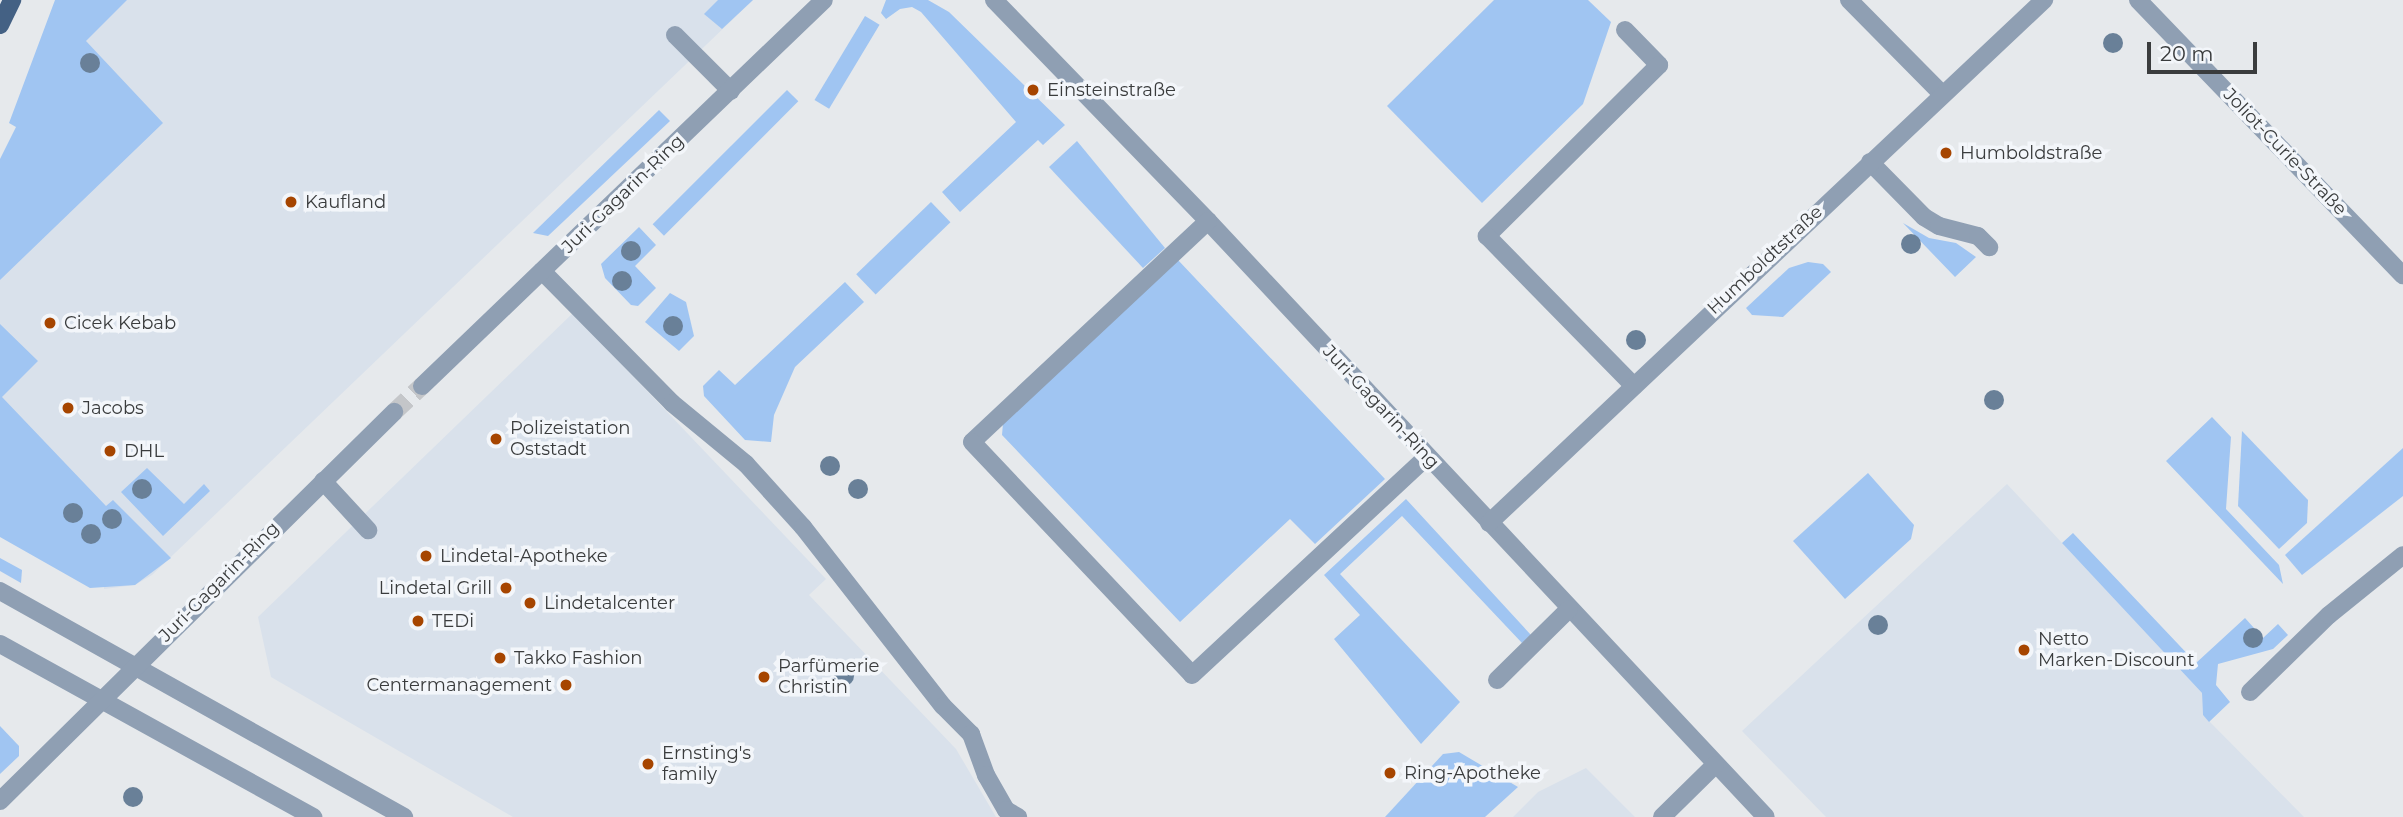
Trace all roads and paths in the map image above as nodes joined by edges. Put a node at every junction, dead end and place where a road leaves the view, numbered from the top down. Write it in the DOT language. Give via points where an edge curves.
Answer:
graph roads {
  1 [pos="12,0"];
  2 [pos="824,0"];
  3 [pos="993,0"];
  4 [pos="1849,0"];
  5 [pos="2044,0"];
  6 [pos="2138,0"];
  7 [pos="0,25"];
  8 [pos="1625,30"];
  9 [pos="675,35"];
  10 [pos="731,91"];
  11 [pos="1942,94"];
  12 [pos="1870,162"];
  13 [pos="1208,221"];
  14 [pos="1989,247"];
  15 [pos="542,271"];
  16 [pos="2403,275"];
  17 [pos="422,386"];
  18 [pos="1634,386"];
  19 [pos="394,412"];
  20 [pos="1427,457"];
  21 [pos="323,481"];
  22 [pos="1489,523"];
  23 [pos="368,530"];
  24 [pos="2403,555"];
  25 [pos="0,591"];
  26 [pos="1569,609"];
  27 [pos="0,644"];
  28 [pos="135,665"];
  29 [pos="1497,680"];
  30 [pos="2250,692"];
  31 [pos="100,700"];
  32 [pos="1716,765"];
  33 [pos="0,801"];
  34 [pos="313,817"];
  35 [pos="404,817"];
  36 [pos="1018,817"];
  37 [pos="1662,817"];
  38 [pos="1766,817"];
  1 -- 7 [label="main road"];
  2 -- 10 [label="street, Juri-Gagarin-Ring"];
  3 -- 13 [label="street, Juri-Gagarin-Ring"];
  4 -- 11 [label="street"];
  5 -- 11 [label="street, Humboldtstraße"];
  6 -- 16 [label="street, Joliot-Curie-Straße"];
  8 -- 18 [label="street" via="1659,65 1487,236"];
  9 -- 10 [label="street"];
  10 -- 15 [label="street, Juri-Gagarin-Ring"];
  11 -- 12 [label="street, Humboldtstraße"];
  12 -- 14 [label="street" via="1924,217 1939,226 1979,236"];
  12 -- 18 [label="street, Humboldtstraße"];
  13 -- 20 [label="street, Juri-Gagarin-Ring"];
  13 -- 20 [label="street" via="972,442 1192,675"];
  15 -- 17 [label="street, Juri-Gagarin-Ring"];
  15 -- 36 [label="street" via="672,403 746,464 803,527 943,706 971,734 992,787 1006,810"];
  18 -- 22 [label="street, Humboldtstraße"];
  19 -- 21 [label="street, Juri-Gagarin-Ring"];
  20 -- 22 [label="street, Juri-Gagarin-Ring"];
  21 -- 23 [label="street"];
  21 -- 28 [label="street, Juri-Gagarin-Ring"];
  22 -- 26 [label="street, Juri-Gagarin-Ring"];
  24 -- 30 [label="street" via="2329,615"];
  25 -- 28 [label="street"];
  26 -- 29 [label="street"];
  26 -- 32 [label="street, Juri-Gagarin-Ring"];
  27 -- 31 [label="street"];
  28 -- 31 [label="street, Juri-Gagarin-Ring"];
  28 -- 35 [label="street"];
  31 -- 33 [label="street, Juri-Gagarin-Ring"];
  31 -- 34 [label="street"];
  32 -- 37 [label="street"];
  32 -- 38 [label="street, Juri-Gagarin-Ring"];
}
